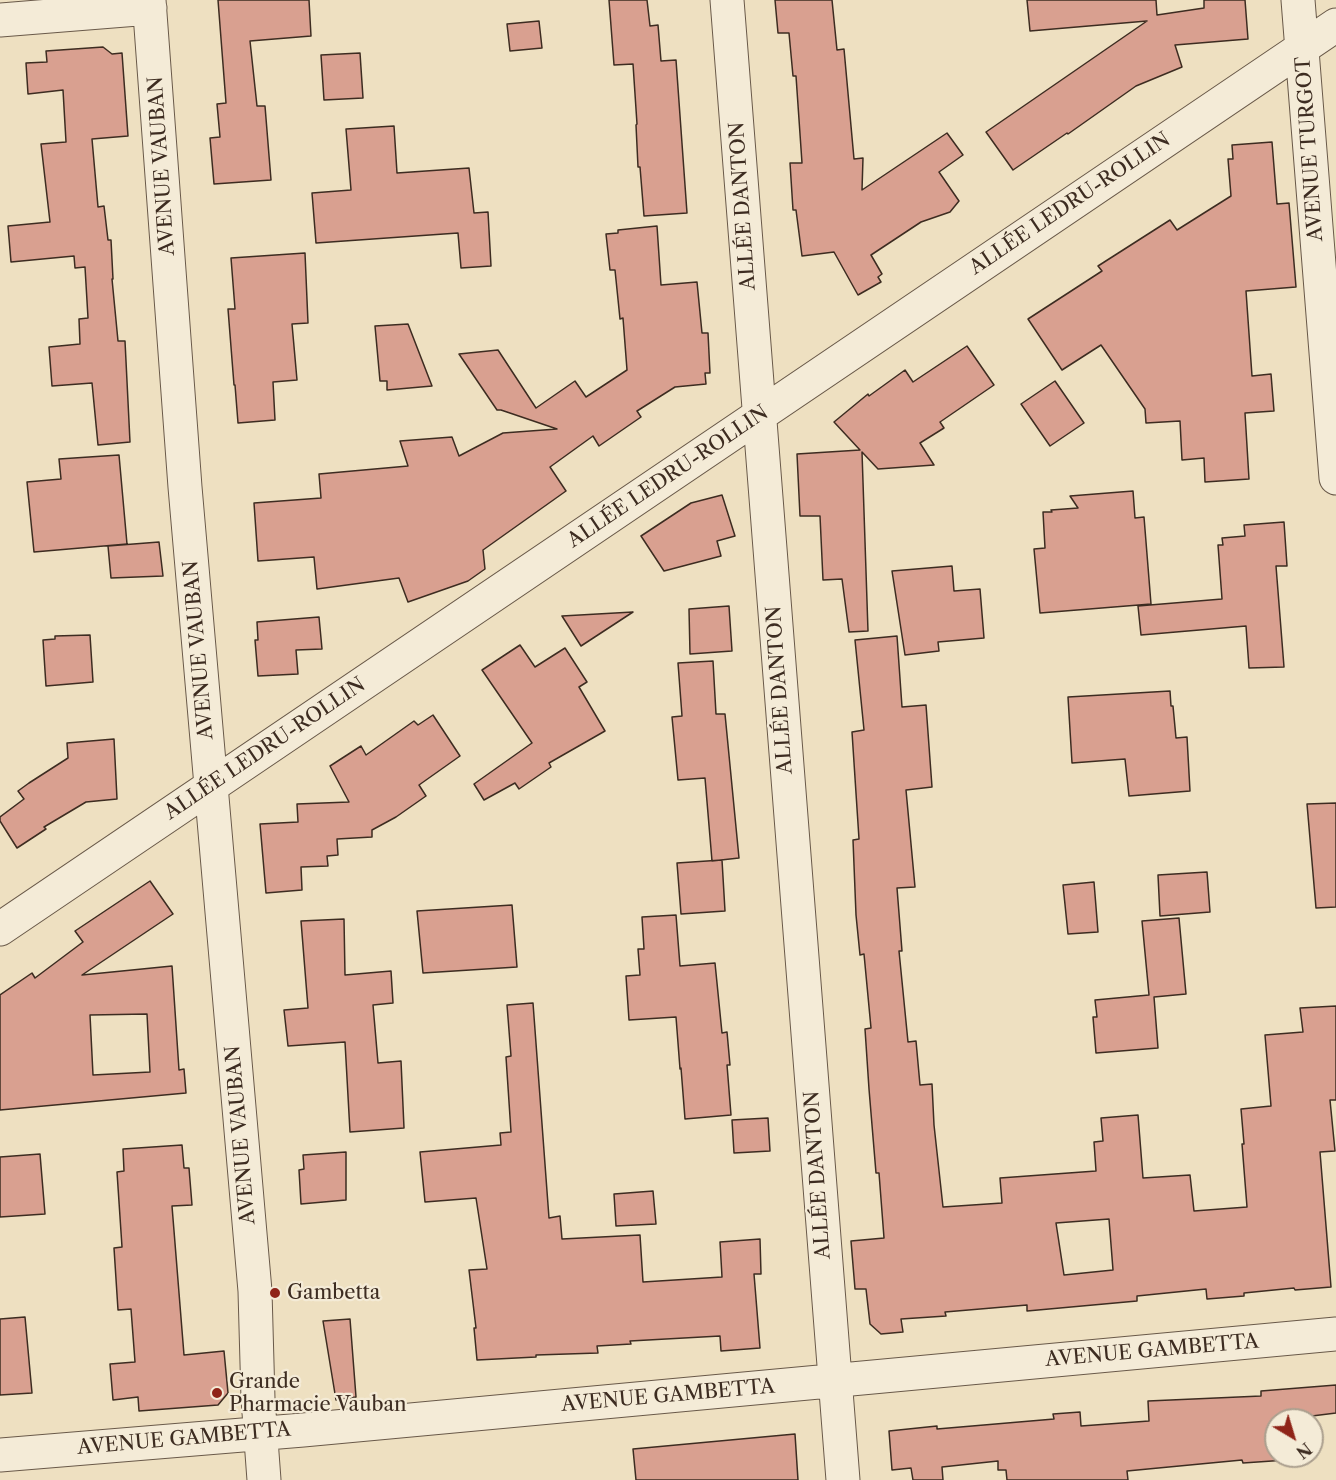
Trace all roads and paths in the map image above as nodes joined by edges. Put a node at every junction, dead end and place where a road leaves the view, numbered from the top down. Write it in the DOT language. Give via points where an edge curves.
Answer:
graph roads {
  1 [pos="727,0"];
  2 [pos="1298,0"];
  3 [pos="150,4"];
  4 [pos="0,20"];
  5 [pos="1336,24"];
  6 [pos="1302,47"];
  7 [pos="759,415"];
  8 [pos="1336,478"];
  9 [pos="211,787"];
  10 [pos="0,929"];
  11 [pos="1336,1334"];
  12 [pos="835,1381"];
  13 [pos="261,1433"];
  14 [pos="0,1455"];
  15 [pos="264,1480"];
  16 [pos="843,1480"];
  1 -- 7 [label="street, ALLÉE DANTON"];
  2 -- 6 [label="street, AVENUE TURGOT"];
  3 -- 4 [label="street"];
  3 -- 9 [label="street, AVENUE VAUBAN"];
  5 -- 6 [label="street, ALLÉE LEDRU-ROLLIN"];
  6 -- 7 [label="street, ALLÉE LEDRU-ROLLIN"];
  6 -- 8 [label="street, AVENUE TURGOT"];
  7 -- 9 [label="street, ALLÉE LEDRU-ROLLIN"];
  7 -- 12 [label="street, ALLÉE DANTON"];
  9 -- 10 [label="street, ALLÉE LEDRU-ROLLIN"];
  9 -- 13 [label="street, AVENUE VAUBAN" via="255,1291"];
  11 -- 12 [label="street, AVENUE GAMBETTA"];
  12 -- 13 [label="street, AVENUE GAMBETTA"];
  12 -- 16 [label="street, ALLÉE DANTON"];
  13 -- 14 [label="street, AVENUE GAMBETTA"];
  13 -- 15 [label="street, AVENUE VAUBAN"];
}
